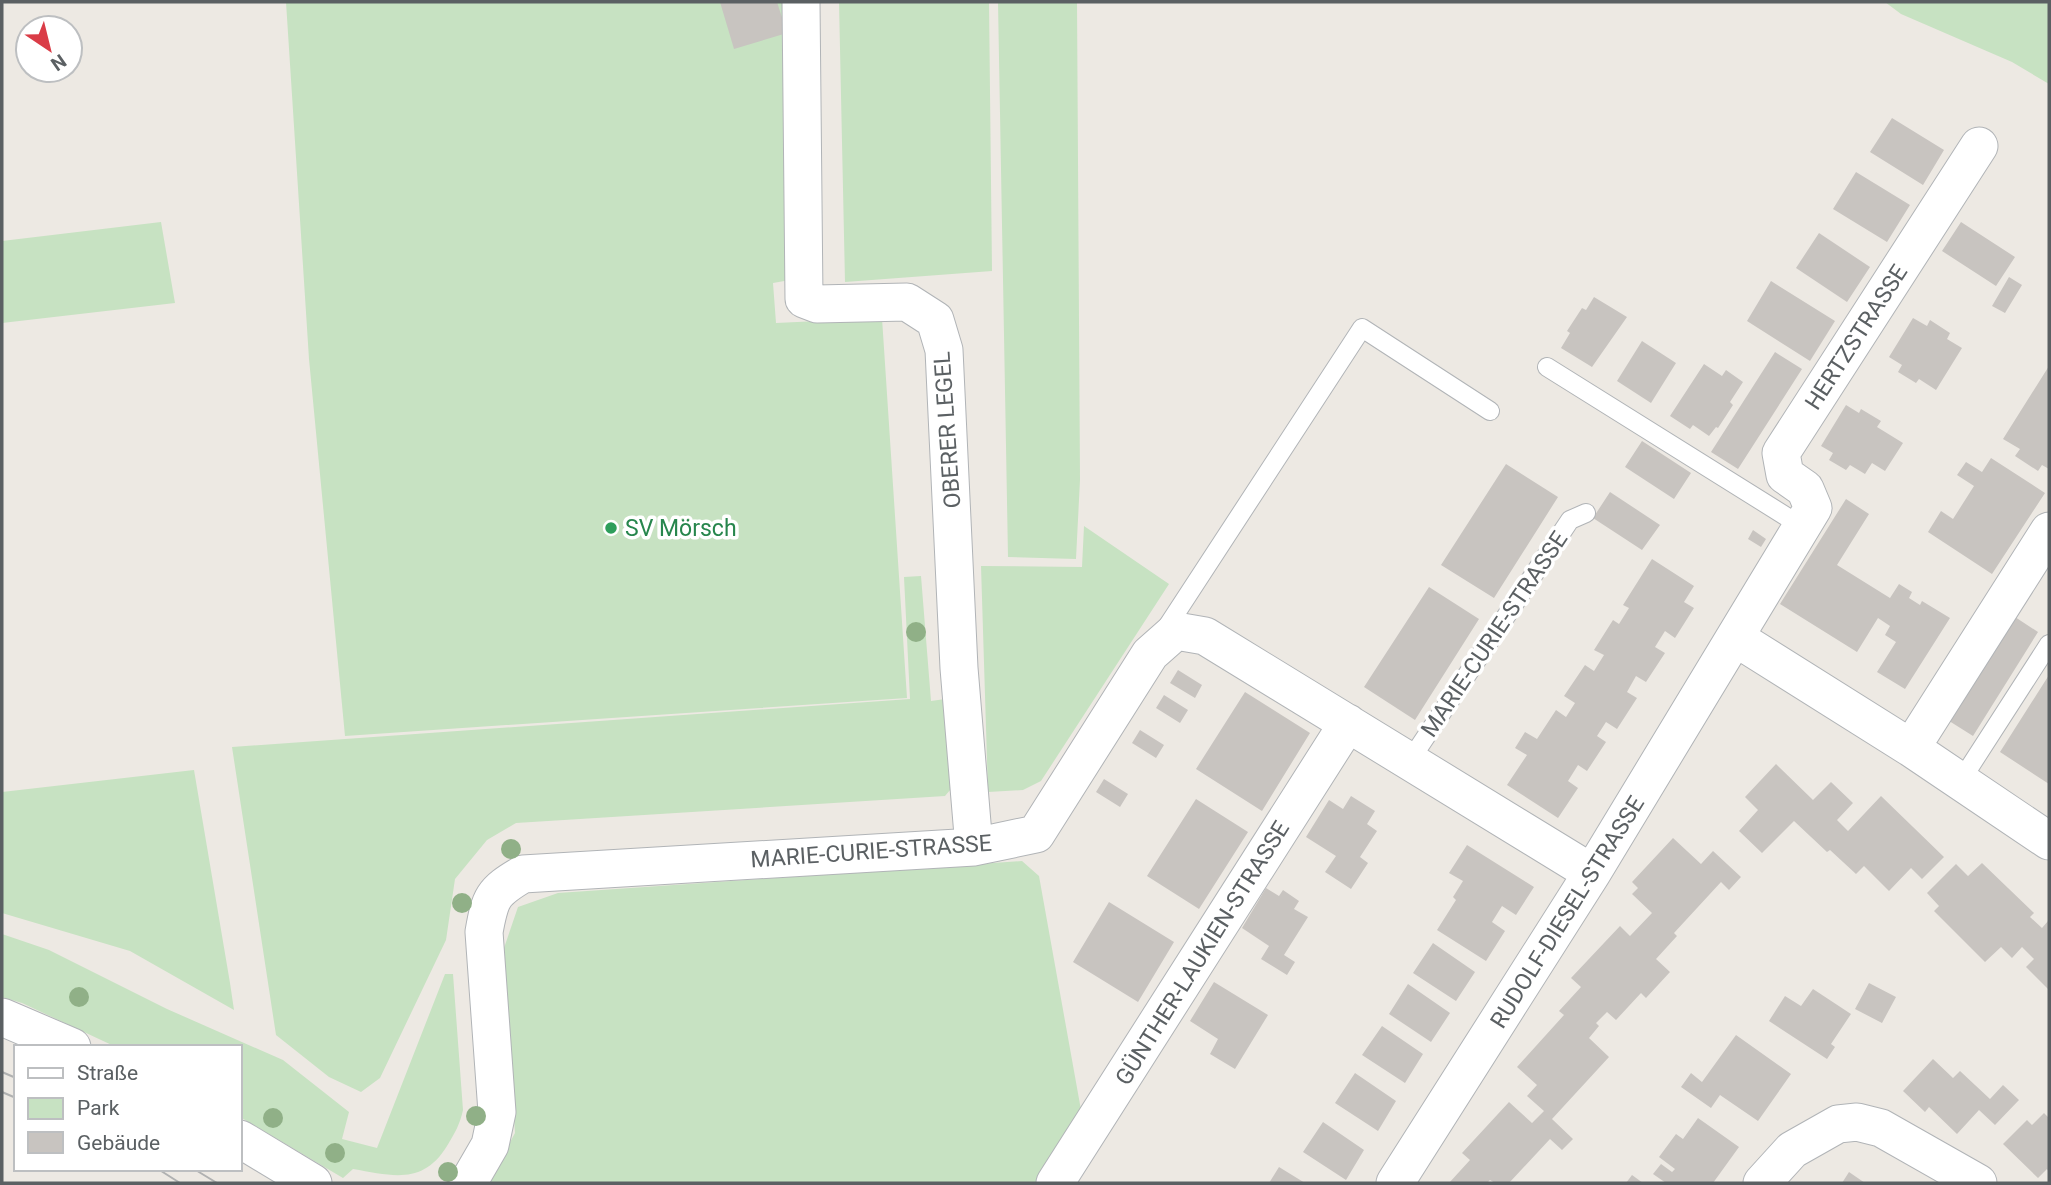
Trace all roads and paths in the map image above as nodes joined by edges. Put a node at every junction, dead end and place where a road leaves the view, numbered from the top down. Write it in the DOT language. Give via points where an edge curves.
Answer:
graph roads {
  1 [pos="801,2"];
  2 [pos="1979,146"];
  3 [pos="1547,367"];
  4 [pos="1490,411"];
  5 [pos="1586,513"];
  6 [pos="1802,527"];
  7 [pos="2049,531"];
  8 [pos="1736,638"];
  9 [pos="2049,644"];
  10 [pos="1150,654"];
  11 [pos="1348,723"];
  12 [pos="1911,748"];
  13 [pos="1409,762"];
  14 [pos="1960,782"];
  15 [pos="2049,841"];
  16 [pos="974,847"];
  17 [pos="1592,873"];
  18 [pos="2,1017"];
  19 [pos="67,1045"];
  20 [pos="242,1140"];
  21 [pos="313,1183"];
  22 [pos="468,1183"];
  23 [pos="1055,1183"];
  24 [pos="1395,1183"];
  25 [pos="1762,1183"];
  26 [pos="1979,1183"];
  1 -- 16 [label="street, OBERER LEGEL" via="804,299 817,304 907,302 934,320 944,350 959,668"];
  2 -- 6 [label="street, HERTZSTRASSE" via="1782,453 1785,475 1805,489 1813,508"];
  3 -- 6 [label="lane"];
  4 -- 10 [label="lane" via="1362,328"];
  5 -- 13 [label="lane, MARIE-CURIE-STRASSE" via="1570,520"];
  6 -- 8 [label="street, HERTZSTRASSE"];
  7 -- 12 [label="street"];
  8 -- 12 [label="street"];
  8 -- 17 [label="street, RUDOLF-DIESEL-STRASSE"];
  9 -- 14 [label="lane"];
  10 -- 11 [label="street, MARIE-CURIE-STRASSE" via="1176,631 1205,636"];
  10 -- 16 [label="street, MARIE-CURIE-STRASSE" via="1036,835"];
  11 -- 13 [label="street, MARIE-CURIE-STRASSE"];
  11 -- 23 [label="street, GÜNTHER-LAUKIEN-STRASSE"];
  12 -- 14 [label="street"];
  13 -- 17 [label="street, MARIE-CURIE-STRASSE"];
  14 -- 15 [label="street"];
  16 -- 22 [label="street, MARIE-CURIE-STRASSE" via="523,874 503,885 489,903 484,932 497,1112 490,1145"];
  17 -- 24 [label="street, RUDOLF-DIESEL-STRASSE"];
  18 -- 19 [label="street"];
  20 -- 21 [label="street"];
  25 -- 26 [label="street" via="1792,1150 1838,1124 1857,1122 1881,1128"];
}
